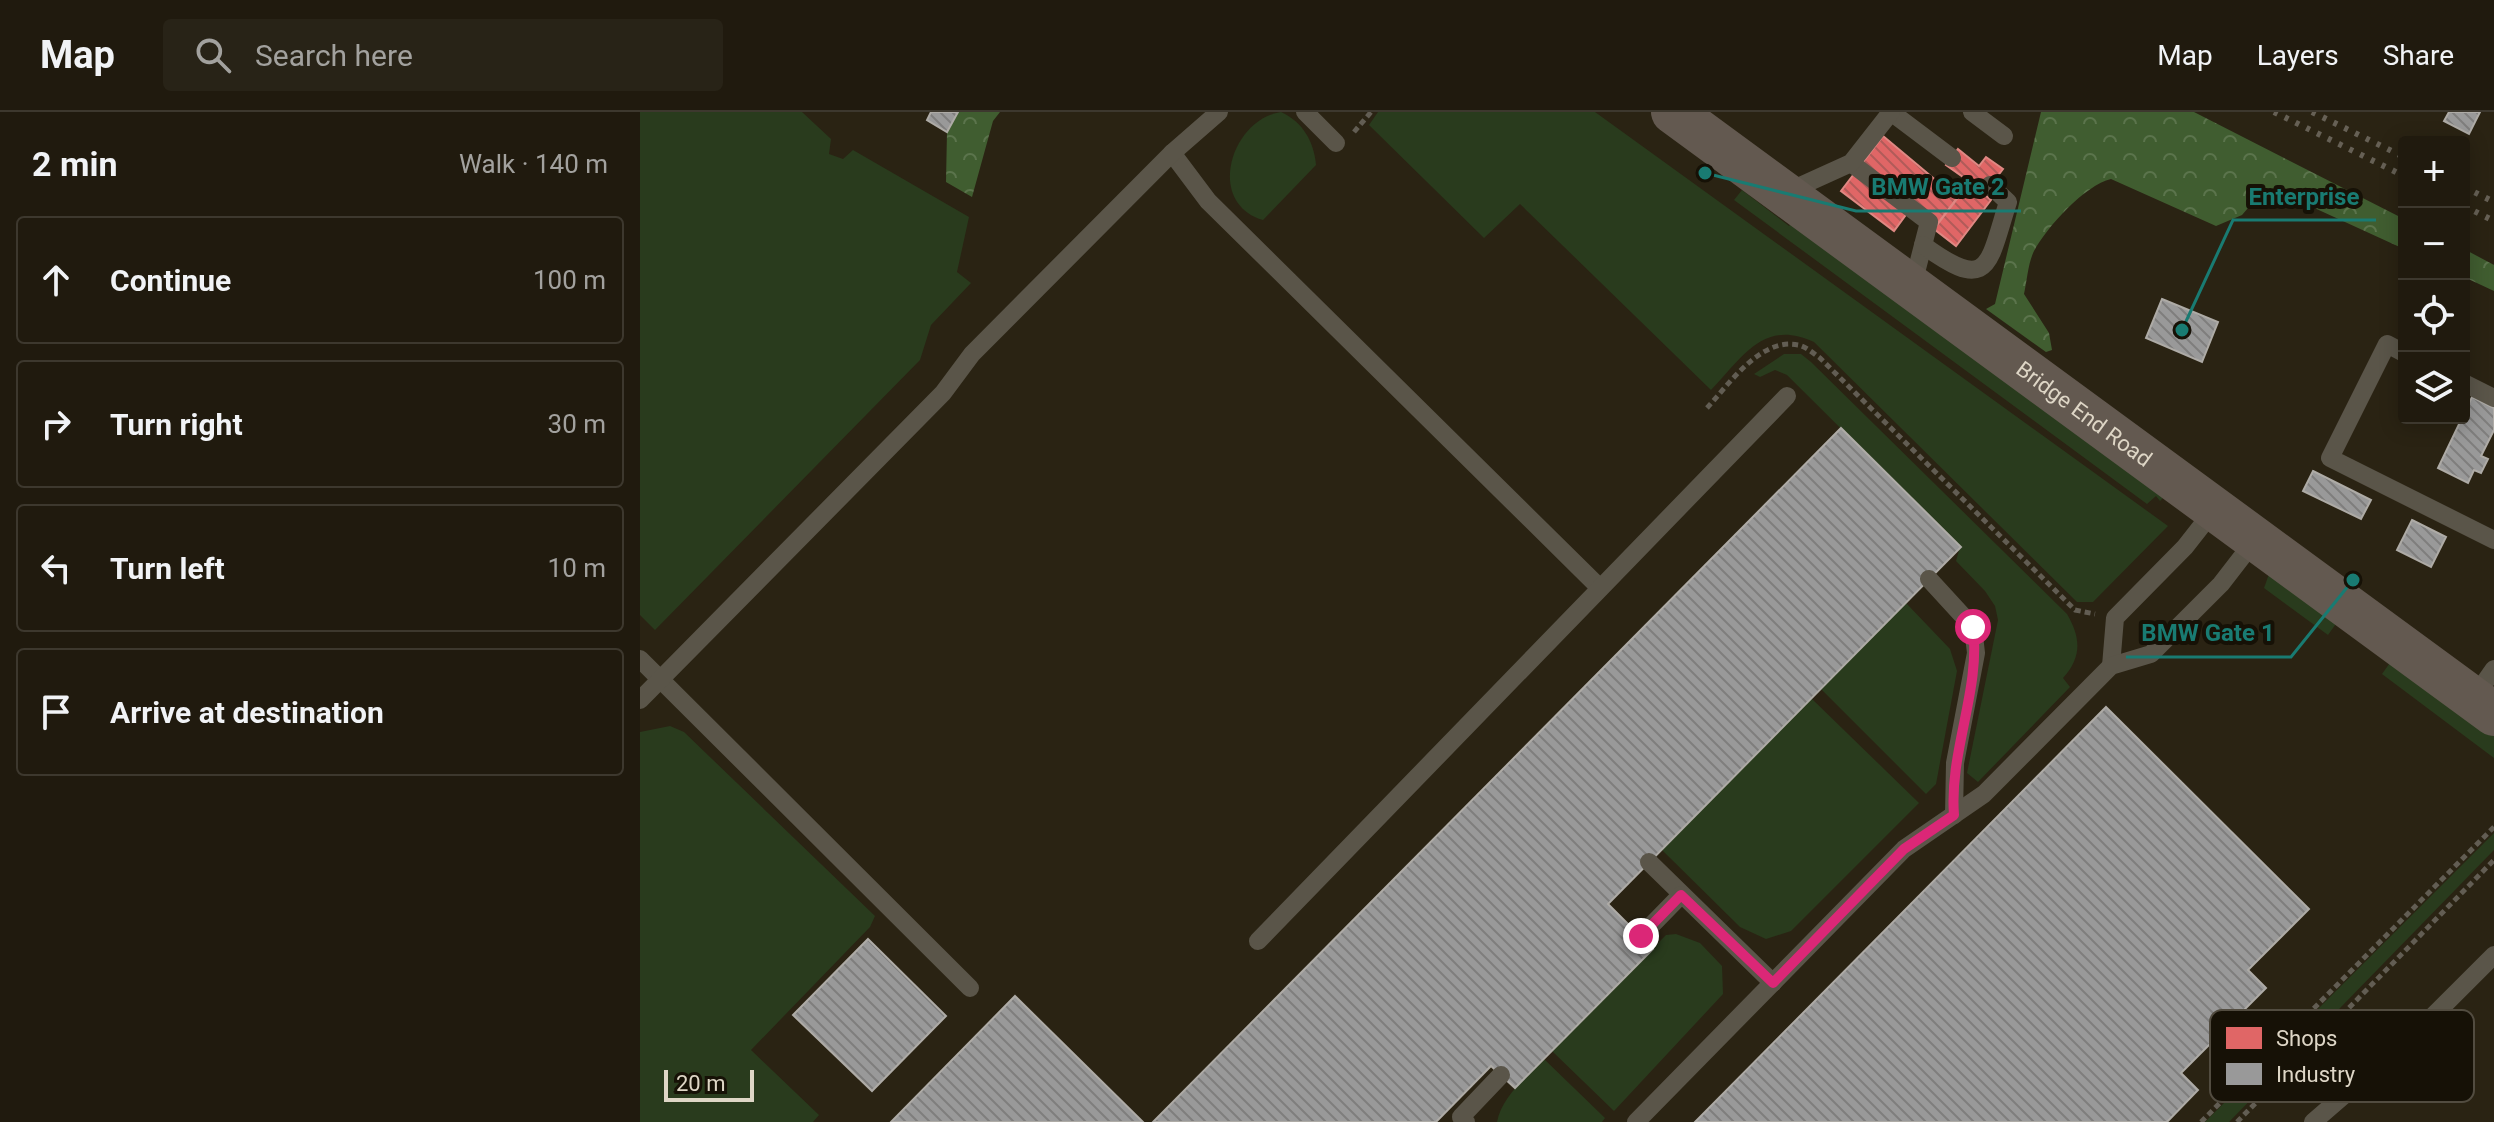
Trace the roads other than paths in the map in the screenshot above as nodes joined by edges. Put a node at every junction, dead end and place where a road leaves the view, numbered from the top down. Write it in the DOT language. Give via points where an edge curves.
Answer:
graph roads {
  1 [pos="1219,112"];
  2 [pos="1305,112"];
  3 [pos="1673,112"];
  4 [pos="1891,112"];
  5 [pos="1972,112"];
  6 [pos="2004,136"];
  7 [pos="1336,143"];
  8 [pos="1172,153"];
  9 [pos="1952,158"];
  10 [pos="1851,163"];
  11 [pos="1990,185"];
  12 [pos="1784,193"];
  13 [pos="1923,245"];
  14 [pos="1912,288"];
  15 [pos="2402,352"];
  16 [pos="2470,386"];
  17 [pos="1787,396"];
  18 [pos="2494,398"];
  19 [pos="2214,510"];
  20 [pos="2255,540"];
  21 [pos="2494,540"];
  22 [pos="1929,579"];
  23 [pos="1600,588"];
  24 [pos="640,659"];
  25 [pos="2111,666"];
  26 [pos="660,680"];
  27 [pos="2487,694"];
  28 [pos="640,700"];
  29 [pos="1954,815"];
  30 [pos="1649,862"];
  31 [pos="1681,895"];
  32 [pos="1641,936"];
  33 [pos="1258,941"];
  34 [pos="2494,955"];
  35 [pos="1773,983"];
  36 [pos="970,988"];
  37 [pos="2439,1010"];
  38 [pos="1501,1075"];
  39 [pos="2336,1102"];
  40 [pos="1466,1122"];
  41 [pos="1636,1122"];
  42 [pos="2313,1122"];
  1 -- 8 [label="lane"];
  2 -- 7 [label="lane"];
  3 -- 12 [label="main road, Bridge End Road"];
  4 -- 9 [label="lane"];
  4 -- 10 [label="lane"];
  5 -- 6 [label="lane"];
  8 -- 23 [label="lane" via="1208,201"];
  8 -- 26 [label="lane"];
  10 -- 12 [label="lane"];
  10 -- 13 [label="lane" via="1929,222"];
  11 -- 13 [label="lane" via="2008,202 1984,267 1958,269"];
  12 -- 14 [label="main road, Bridge End Road"];
  13 -- 14 [label="lane"];
  14 -- 19 [label="main road, Bridge End Road"];
  15 -- 21 [label="lane" via="2387,344 2330,458"];
  16 -- 18 [label="lane"];
  17 -- 23 [label="lane"];
  19 -- 20 [label="main road, Bridge End Road"];
  19 -- 25 [label="lane" via="2115,618"];
  20 -- 25 [label="lane" via="2221,584 2151,654"];
  20 -- 27 [label="main road, Bridge End Road"];
  22 -- 29 [label="lane" via="1973,627 1976,653 1955,763"];
  23 -- 33 [label="lane"];
  24 -- 26 [label="lane"];
  25 -- 29 [label="lane" via="1984,794"];
  26 -- 28 [label="lane"];
  26 -- 36 [label="lane"];
  29 -- 35 [label="lane" via="1904,849"];
  30 -- 31 [label="lane"];
  31 -- 32 [label="lane"];
  31 -- 35 [label="lane"];
  34 -- 37 [label="lane"];
  35 -- 41 [label="lane"];
  38 -- 40 [label="lane" via="1461,1117"];
  39 -- 42 [label="lane"];
}
